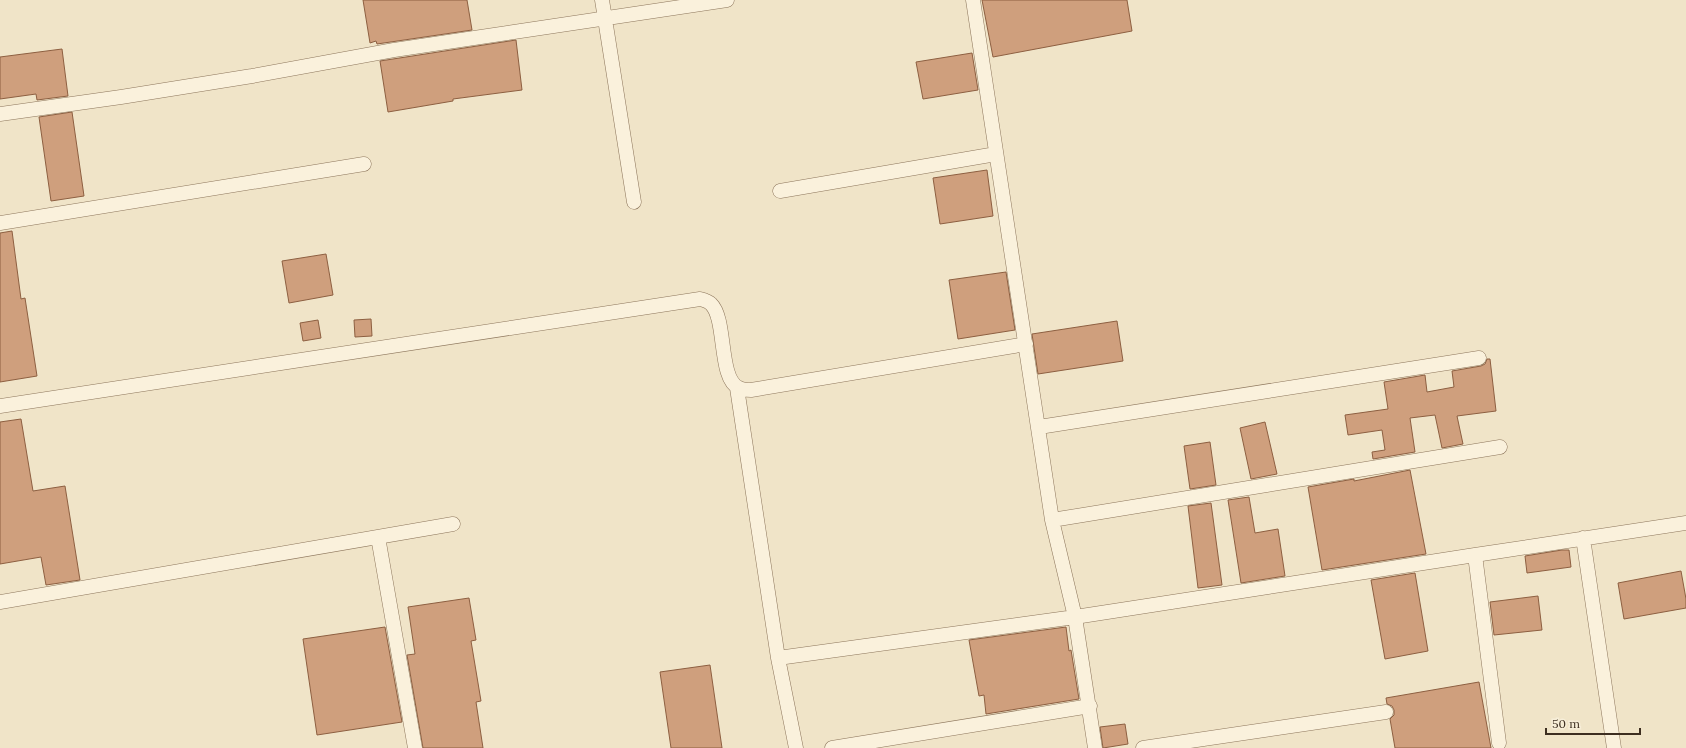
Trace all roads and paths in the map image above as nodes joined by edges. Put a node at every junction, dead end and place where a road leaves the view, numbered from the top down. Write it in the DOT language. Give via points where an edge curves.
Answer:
graph roads {
  1 [pos="602,0"];
  2 [pos="727,0"];
  3 [pos="972,0"];
  4 [pos="605,18"];
  5 [pos="0,114"];
  6 [pos="996,154"];
  7 [pos="364,164"];
  8 [pos="780,190"];
  9 [pos="634,202"];
  10 [pos="0,223"];
  11 [pos="1026,344"];
  12 [pos="1479,358"];
  13 [pos="738,388"];
  14 [pos="0,406"];
  15 [pos="1039,426"];
  16 [pos="1500,447"];
  17 [pos="1052,520"];
  18 [pos="1686,523"];
  19 [pos="452,524"];
  20 [pos="378,537"];
  21 [pos="1583,538"];
  22 [pos="1474,555"];
  23 [pos="0,602"];
  24 [pos="1075,617"];
  25 [pos="778,658"];
  26 [pos="1090,706"];
  27 [pos="1386,712"];
  28 [pos="1499,744"];
  29 [pos="415,748"];
  30 [pos="796,748"];
  31 [pos="832,748"];
  32 [pos="1095,748"];
  33 [pos="1143,748"];
  34 [pos="1614,748"];
  1 -- 4 [label="lane"];
  2 -- 4 [label="lane"];
  3 -- 6 [label="lane"];
  4 -- 5 [label="lane" via="394,50 198,85"];
  4 -- 9 [label="lane"];
  6 -- 8 [label="lane"];
  6 -- 11 [label="lane"];
  7 -- 10 [label="lane"];
  11 -- 13 [label="lane" via="751,390"];
  11 -- 15 [label="lane"];
  12 -- 15 [label="lane"];
  13 -- 14 [label="lane" via="729,376 716,310 708,301 700,299"];
  13 -- 25 [label="lane"];
  15 -- 17 [label="lane"];
  16 -- 17 [label="lane"];
  17 -- 24 [label="lane"];
  18 -- 21 [label="lane"];
  19 -- 20 [label="lane"];
  20 -- 23 [label="lane"];
  20 -- 29 [label="lane"];
  21 -- 22 [label="lane"];
  21 -- 34 [label="lane"];
  22 -- 24 [label="lane"];
  22 -- 28 [label="lane"];
  24 -- 25 [label="lane"];
  24 -- 26 [label="lane"];
  25 -- 30 [label="lane"];
  26 -- 31 [label="lane"];
  26 -- 32 [label="lane"];
  27 -- 33 [label="lane"];
}
